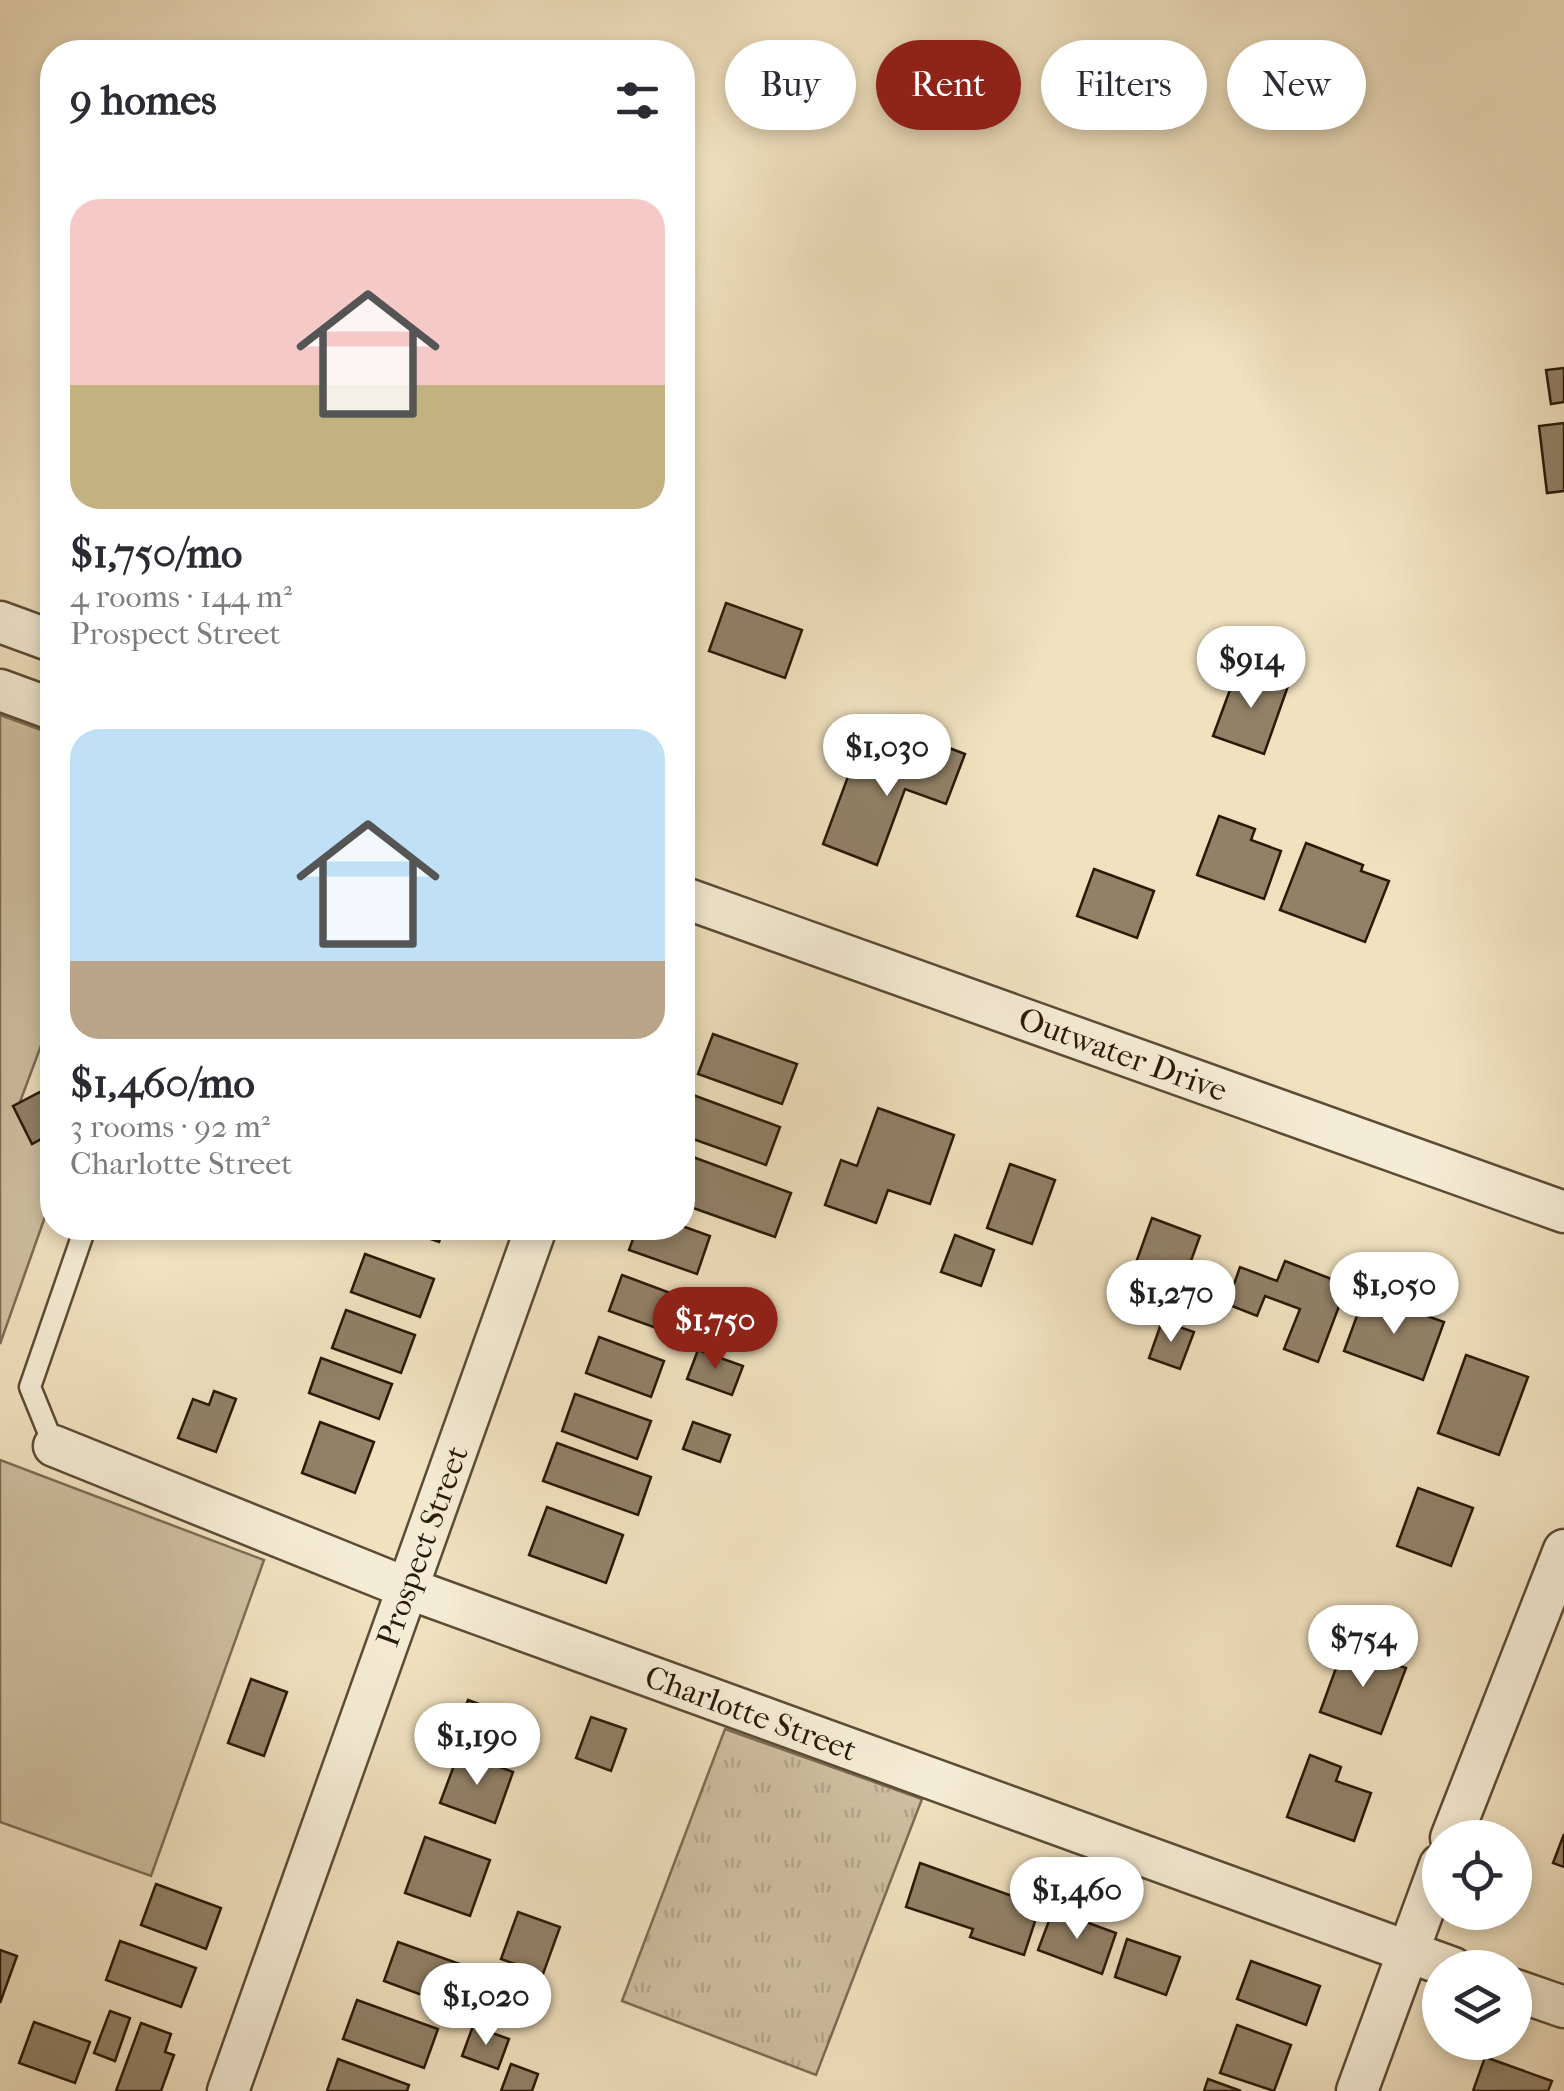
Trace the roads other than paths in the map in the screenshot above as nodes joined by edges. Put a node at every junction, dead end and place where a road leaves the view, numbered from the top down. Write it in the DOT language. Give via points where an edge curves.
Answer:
graph roads {
  1 [pos="0,622"];
  2 [pos="40,637"];
  3 [pos="0,690"];
  4 [pos="40,705"];
  5 [pos="695,901"];
  6 [pos="1564,1212"];
  7 [pos="81,1240"];
  8 [pos="532,1240"];
  9 [pos="54,1446"];
  10 [pos="1564,1550"];
  11 [pos="407,1588"];
  12 [pos="1458,1820"];
  13 [pos="1422,1911"];
  14 [pos="1406,1951"];
  15 [pos="1422,1957"];
  16 [pos="1532,1996"];
  17 [pos="1564,2007"];
  18 [pos="228,2091"];
  19 [pos="1357,2091"];
  1 -- 2 [label="street"];
  3 -- 4 [label="street"];
  5 -- 6 [label="street, Outwater Drive"];
  7 -- 9 [label="lane" via="30,1387"];
  8 -- 11 [label="street, Prospect Street"];
  9 -- 11 [label="street, Charlotte Street"];
  10 -- 12 [label="street"];
  11 -- 14 [label="street, Charlotte Street"];
  11 -- 18 [label="street, Prospect Street"];
  13 -- 14 [label="street"];
  14 -- 15 [label="street, Charlotte Street"];
  14 -- 19 [label="street"];
  16 -- 17 [label="street"];
}
